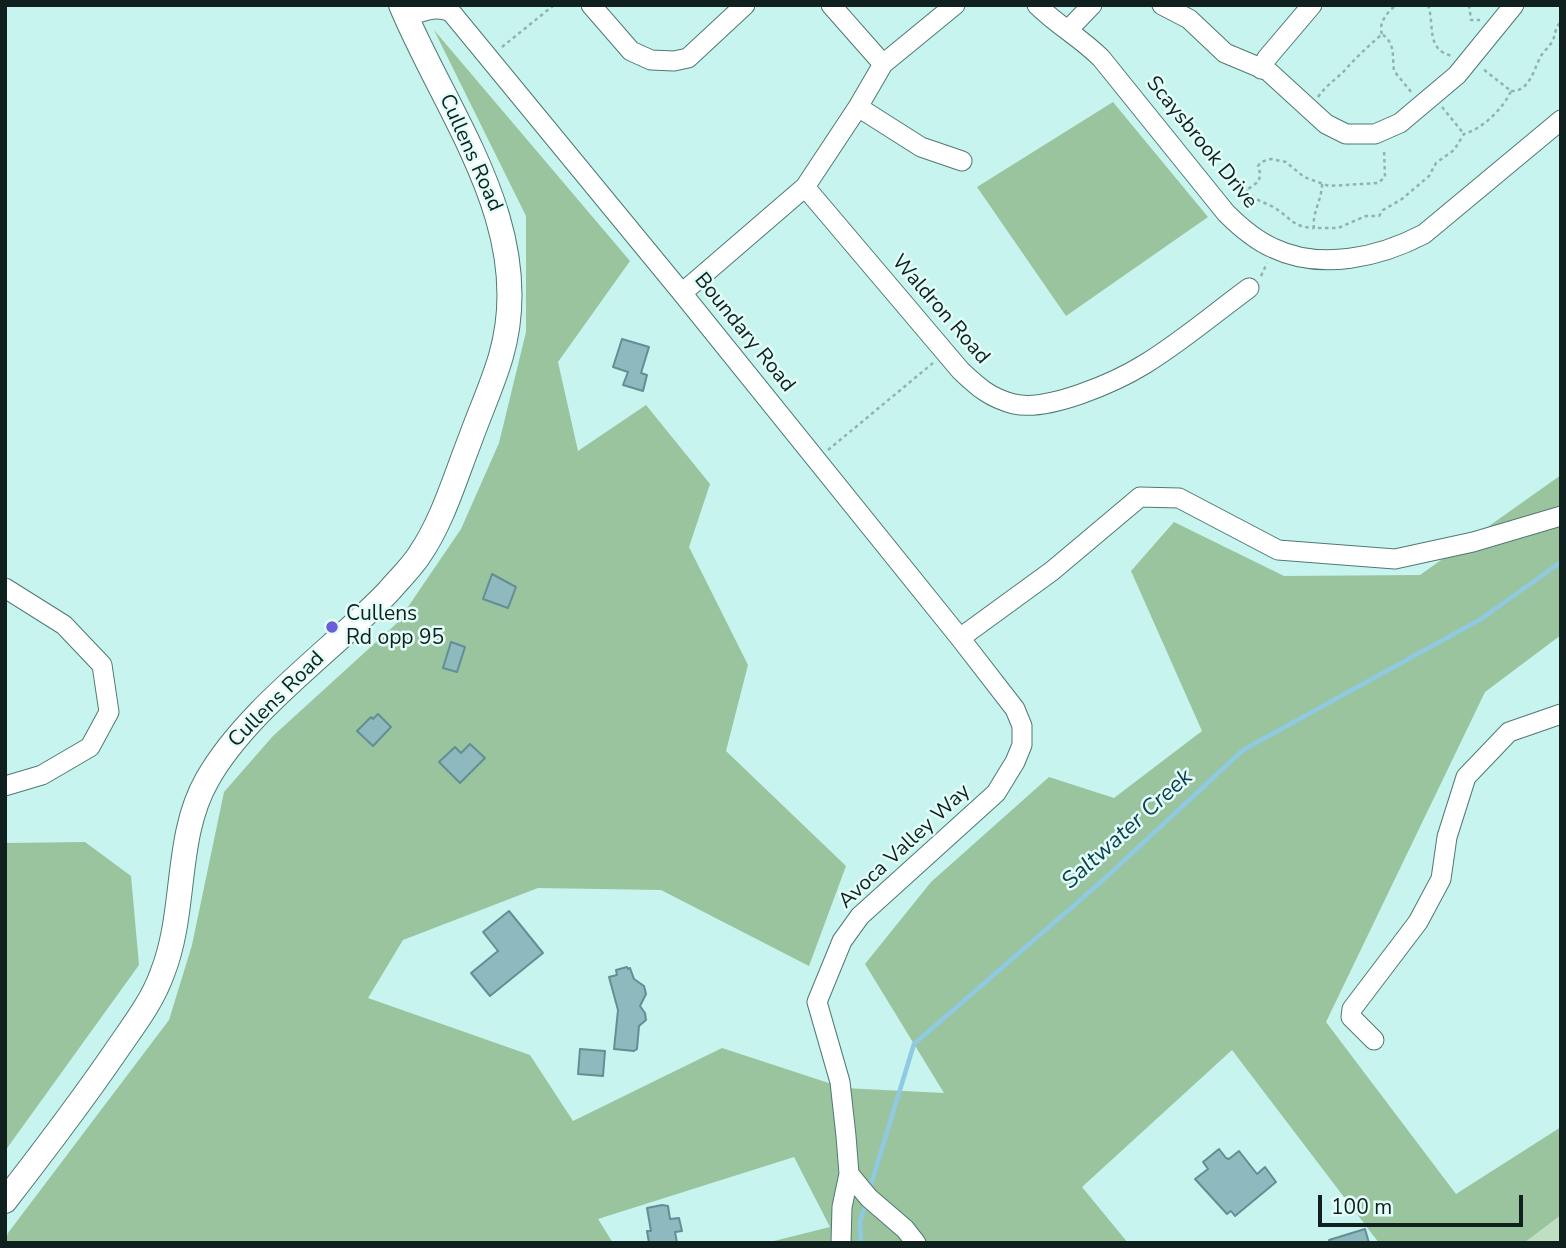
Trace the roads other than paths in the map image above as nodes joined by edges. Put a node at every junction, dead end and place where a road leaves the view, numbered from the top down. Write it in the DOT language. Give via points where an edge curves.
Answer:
graph roads {
  1 [pos="591,5"];
  2 [pos="745,5"];
  3 [pos="831,5"];
  4 [pos="955,5"];
  5 [pos="1037,5"];
  6 [pos="1092,5"];
  7 [pos="1163,5"];
  8 [pos="1312,5"];
  9 [pos="1514,5"];
  10 [pos="403,11"];
  11 [pos="1068,30"];
  12 [pos="883,64"];
  13 [pos="1261,69"];
  14 [pos="858,107"];
  15 [pos="1561,120"];
  16 [pos="962,161"];
  17 [pos="805,187"];
  18 [pos="1249,288"];
  19 [pos="682,293"];
  20 [pos="1561,516"];
  21 [pos="5,588"];
  22 [pos="960,638"];
  23 [pos="1561,714"];
  24 [pos="1022,726"];
  25 [pos="5,786"];
  26 [pos="1374,1040"];
  27 [pos="849,1174"];
  28 [pos="5,1201"];
  29 [pos="841,1243"];
  30 [pos="916,1243"];
  1 -- 2 [label="street" via="631,51 651,60 674,61 688,58"];
  3 -- 12 [label="street"];
  4 -- 12 [label="street"];
  5 -- 11 [label="street, Scaysbrook Drive"];
  6 -- 11 [label="street"];
  7 -- 13 [label="street" via="1189,19 1225,52"];
  8 -- 13 [label="street"];
  9 -- 13 [label="street" via="1470,61 1428,101 1400,123 1379,132 1346,134 1326,124"];
  10 -- 19 [label="street, Boundary Road" via="442,8 451,12"];
  10 -- 28 [label="main road, Cullens Road" via="497,211 509,275 502,354 442,513 420,555 233,742 208,777 188,832 173,940 162,975 101,1073"];
  11 -- 15 [label="street, Scaysbrook Drive" via="1101,58 1226,213 1245,231 1291,255 1354,258 1407,243 1424,234"];
  12 -- 14 [label="street"];
  14 -- 16 [label="street" via="920,147"];
  14 -- 17 [label="street"];
  17 -- 18 [label="street, Waldron Road" via="945,353 985,393 1017,405 1056,403 1145,365"];
  17 -- 19 [label="street"];
  19 -- 22 [label="street, Boundary Road"];
  20 -- 22 [label="street" via="1395,559 1278,550 1179,498 1140,497 1052,571"];
  21 -- 25 [label="street" via="64,625 102,665 108,712 90,747 42,775"];
  22 -- 24 [label="street, Boundary Road" via="1015,709"];
  23 -- 26 [label="street" via="1509,732 1466,777 1447,837 1441,879 1418,922 1352,1009 1351,1017"];
  24 -- 27 [label="street, Avoca Valley Way" via="1015,762 996,793 860,916 842,941 817,1002 840,1082"];
  27 -- 29 [label="street"];
  27 -- 30 [label="street"];
}
